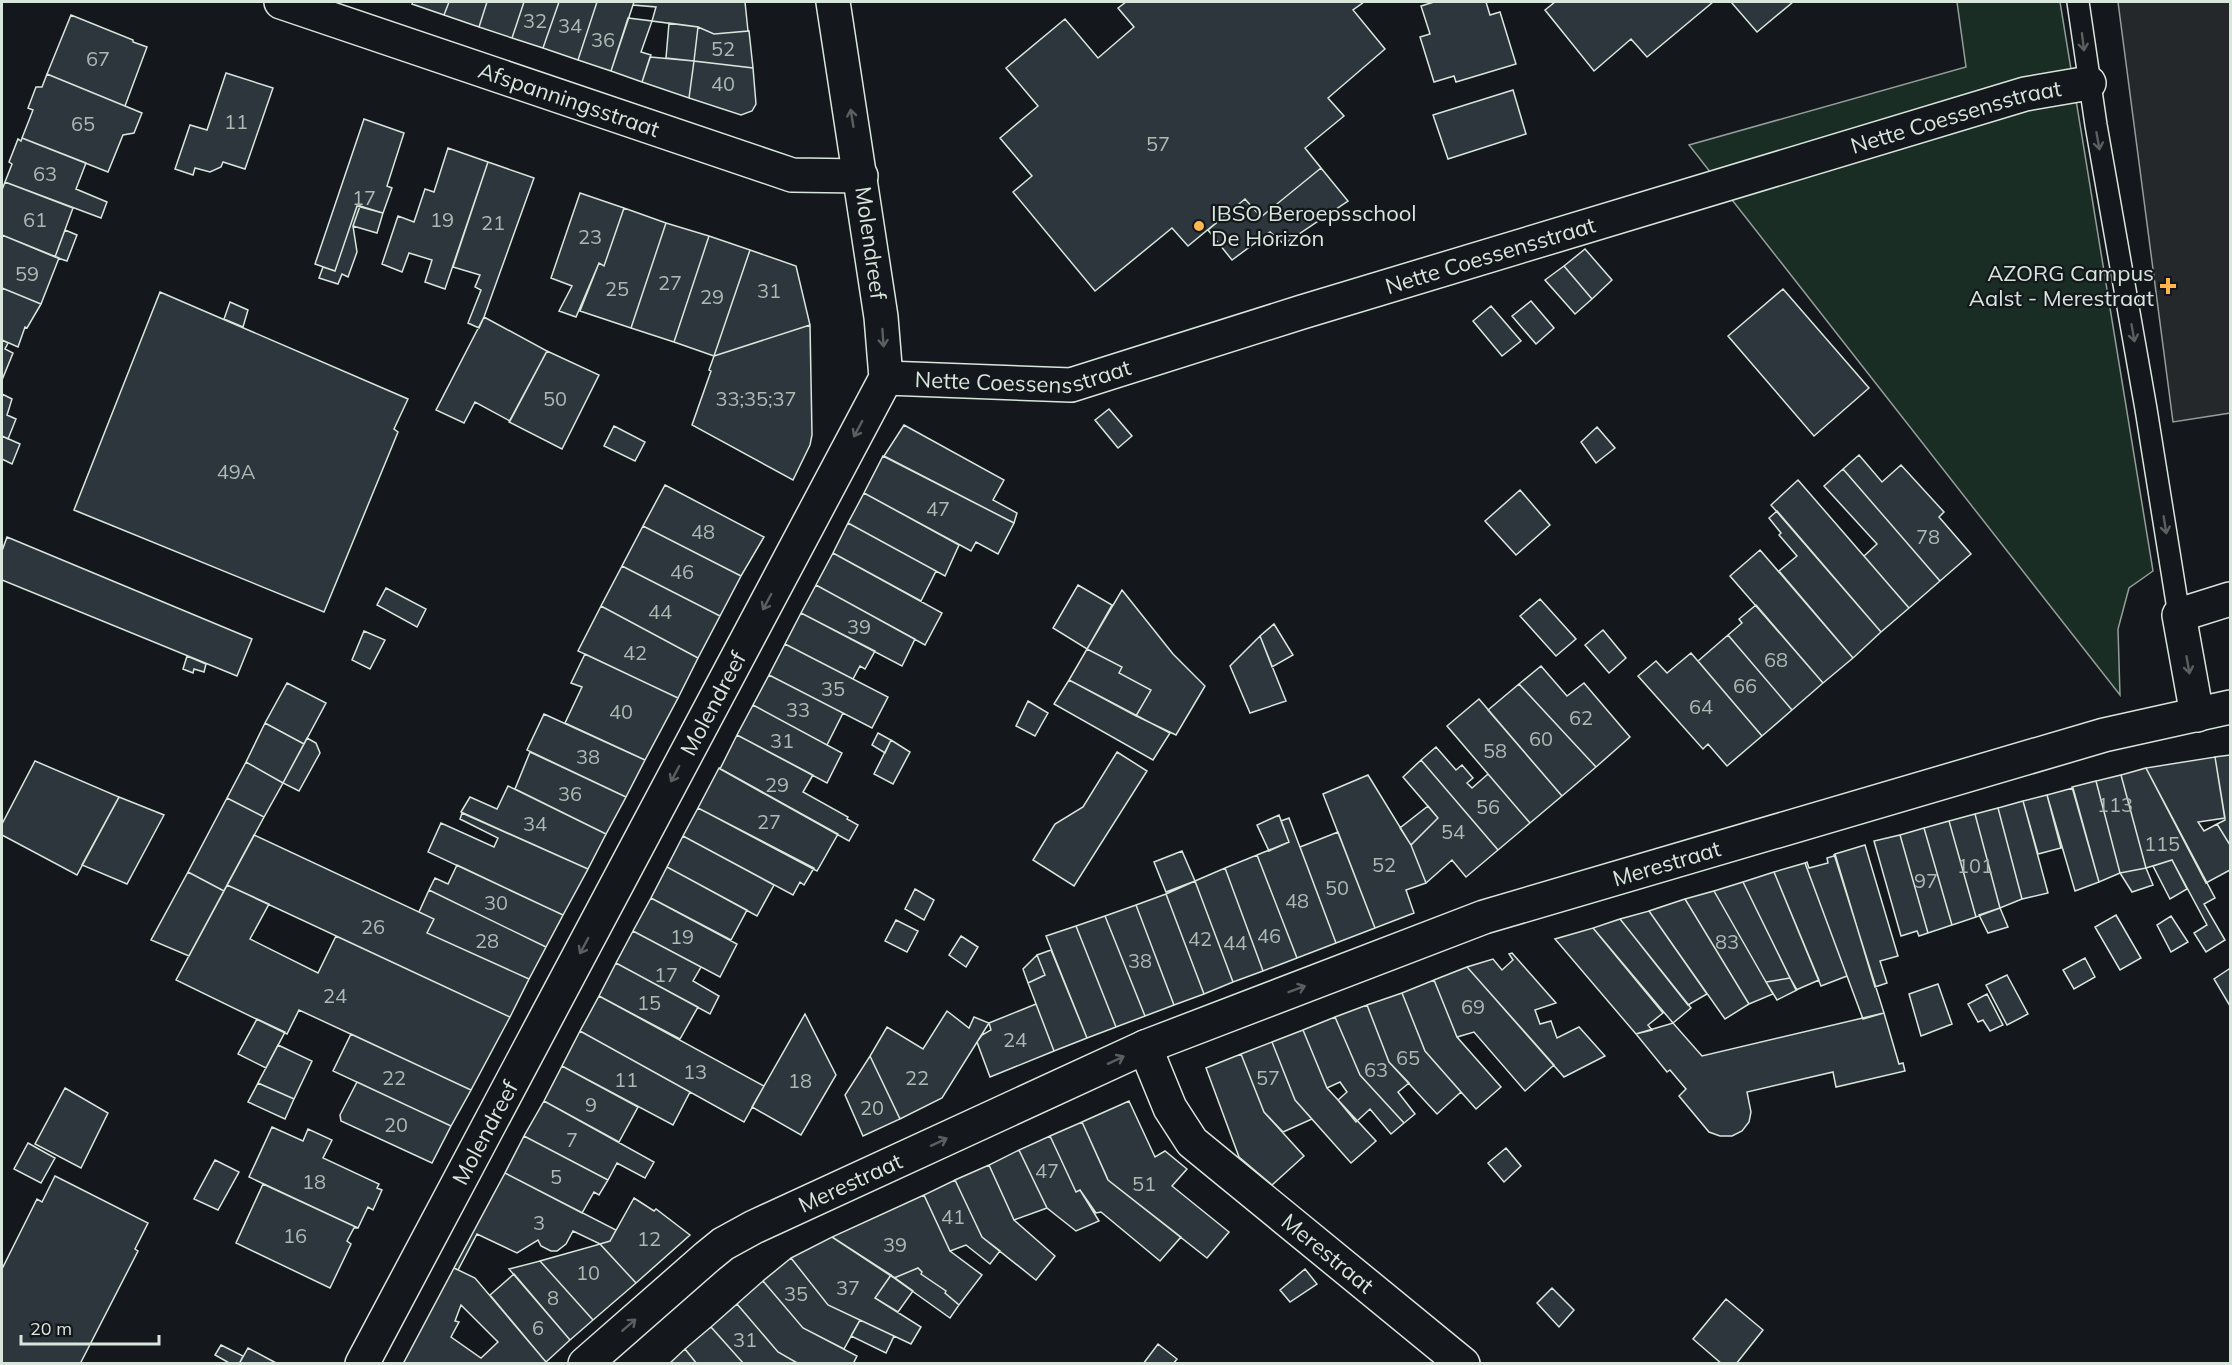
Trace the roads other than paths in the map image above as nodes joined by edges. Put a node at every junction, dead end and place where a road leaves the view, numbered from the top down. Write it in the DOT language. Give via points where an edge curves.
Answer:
graph roads {
  1 [pos="281,2"];
  2 [pos="833,2"];
  3 [pos="2078,2"];
  4 [pos="2089,83"];
  5 [pos="861,176"];
  6 [pos="886,378"];
  7 [pos="2230,598"];
  8 [pos="2179,615"];
  9 [pos="2230,707"];
  10 [pos="2197,715"];
  11 [pos="1145,1047"];
  12 [pos="362,1364"];
  13 [pos="585,1364"];
  14 [pos="1463,1364"];
  1 -- 5 [label="street, Afspanningsstraat" via="792,175"];
  5 -- 2 [label="street, Molendreef, one-way"];
  3 -- 4 [label="lane, one-way"];
  4 -- 6 [label="street, Nette Coessensstraat" via="2025,94 1071,385"];
  4 -- 8 [label="lane, one-way"];
  5 -- 6 [label="street, Molendreef, one-way"];
  6 -- 12 [label="street, Molendreef, one-way"];
  7 -- 8 [label="street"];
  8 -- 10 [label="street, one-way"];
  9 -- 10 [label="street, Merestraat"];
  11 -- 10 [label="street, Merestraat, one-way" via="1484,917 2104,735"];
  13 -- 11 [label="street, Merestraat, one-way" via="723,1244"];
  11 -- 14 [label="street, Merestraat" via="1170,1108 1192,1142"];
}
